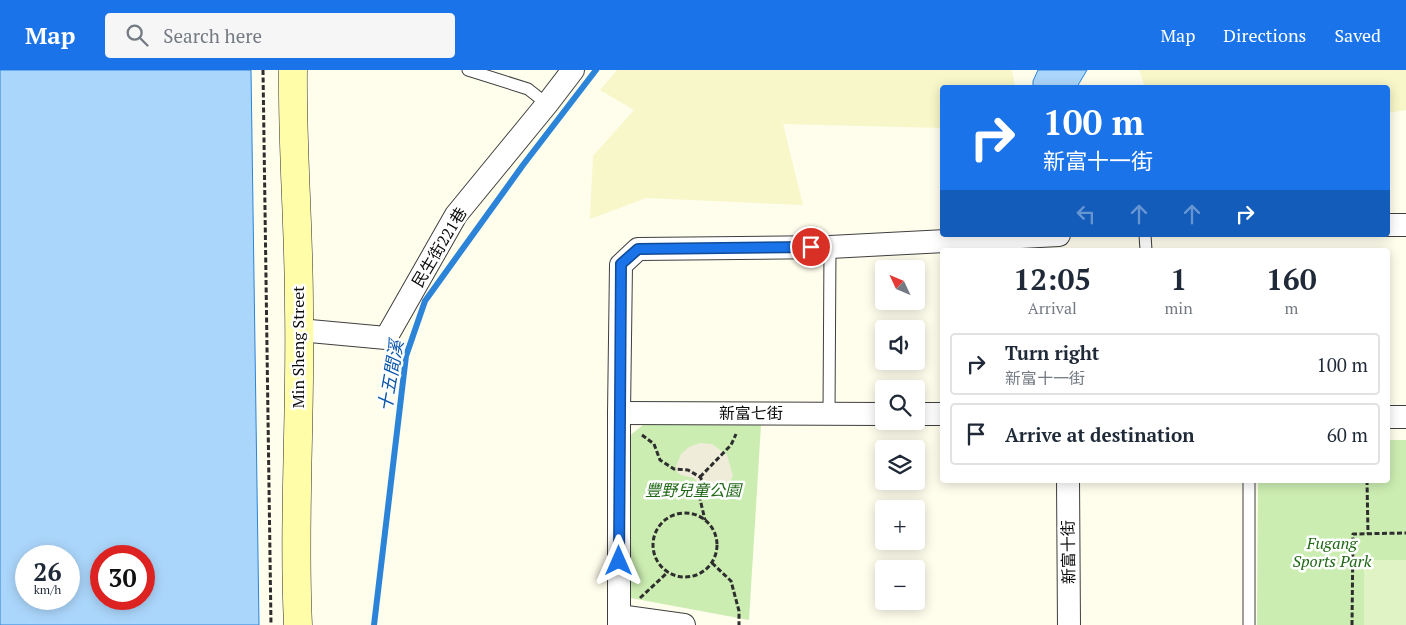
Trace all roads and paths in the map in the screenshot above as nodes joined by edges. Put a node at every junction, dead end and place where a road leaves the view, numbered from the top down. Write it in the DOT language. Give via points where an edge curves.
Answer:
graph roads {
  1 [pos="263,70"];
  2 [pos="294,70"];
  3 [pos="468,70"];
  4 [pos="573,70"];
  5 [pos="548,104"];
  6 [pos="1390,225"];
  7 [pos="1406,225"];
  8 [pos="1021,237"];
  9 [pos="830,247"];
  10 [pos="299,330"];
  11 [pos="747,413"];
  12 [pos="619,414"];
  13 [pos="829,414"];
  14 [pos="875,414"];
  15 [pos="925,414"];
  16 [pos="940,414"];
  17 [pos="1390,417"];
  18 [pos="1406,417"];
  19 [pos="640,433"];
  20 [pos="700,477"];
  21 [pos="1068,483"];
  22 [pos="1249,483"];
  23 [pos="1367,483"];
  24 [pos="705,520"];
  25 [pos="1406,533"];
  26 [pos="1368,534"];
  27 [pos="712,563"];
  28 [pos="668,572"];
  29 [pos="619,621"];
  30 [pos="271,625"];
  31 [pos="298,625"];
  32 [pos="684,625"];
  33 [pos="739,625"];
  34 [pos="1069,625"];
  35 [pos="1249,625"];
  36 [pos="1352,625"];
  1 -- 30 [label="path"];
  2 -- 10 [label="street, Min Sheng Street" via="292,118"];
  3 -- 5 [label="lane" via="528,89"];
  4 -- 5 [label="street, 民生街221巷"];
  5 -- 10 [label="street, 民生街221巷" via="456,215 386,338"];
  6 -- 7 [label="street"];
  8 -- 9 [label="street"];
  9 -- 12 [label="street" via="638,249 621,264"];
  9 -- 13 [label="lane"];
  10 -- 31 [label="street, Min Sheng Street" via="295,564"];
  11 -- 12 [label="street, 新富七街"];
  11 -- 13 [label="street, 新富七街"];
  11 -- 20 [label="path" via="731,445"];
  12 -- 29 [label="street"];
  13 -- 14 [label="street, 新富七街"];
  15 -- 16 [label="street"];
  17 -- 18 [label="street"];
  19 -- 20 [label="path" via="654,444 660,460 674,469 688,470"];
  20 -- 24 [label="path" via="705,485 700,499"];
  21 -- 34 [label="street, 新富十街"];
  22 -- 35 [label="lane"];
  23 -- 26 [label="path"];
  24 -- 27 [label="path" via="716,535 716,554"];
  24 -- 28 [label="path" via="686,513 666,520 659,527 653,546 655,557"];
  25 -- 26 [label="path"];
  26 -- 36 [label="path" via="1353,534"];
  27 -- 28 [label="path" via="697,575 677,576"];
  27 -- 33 [label="path" via="731,581 739,611"];
  28 -- 29 [label="path"];
  29 -- 32 [label="street"];
}
